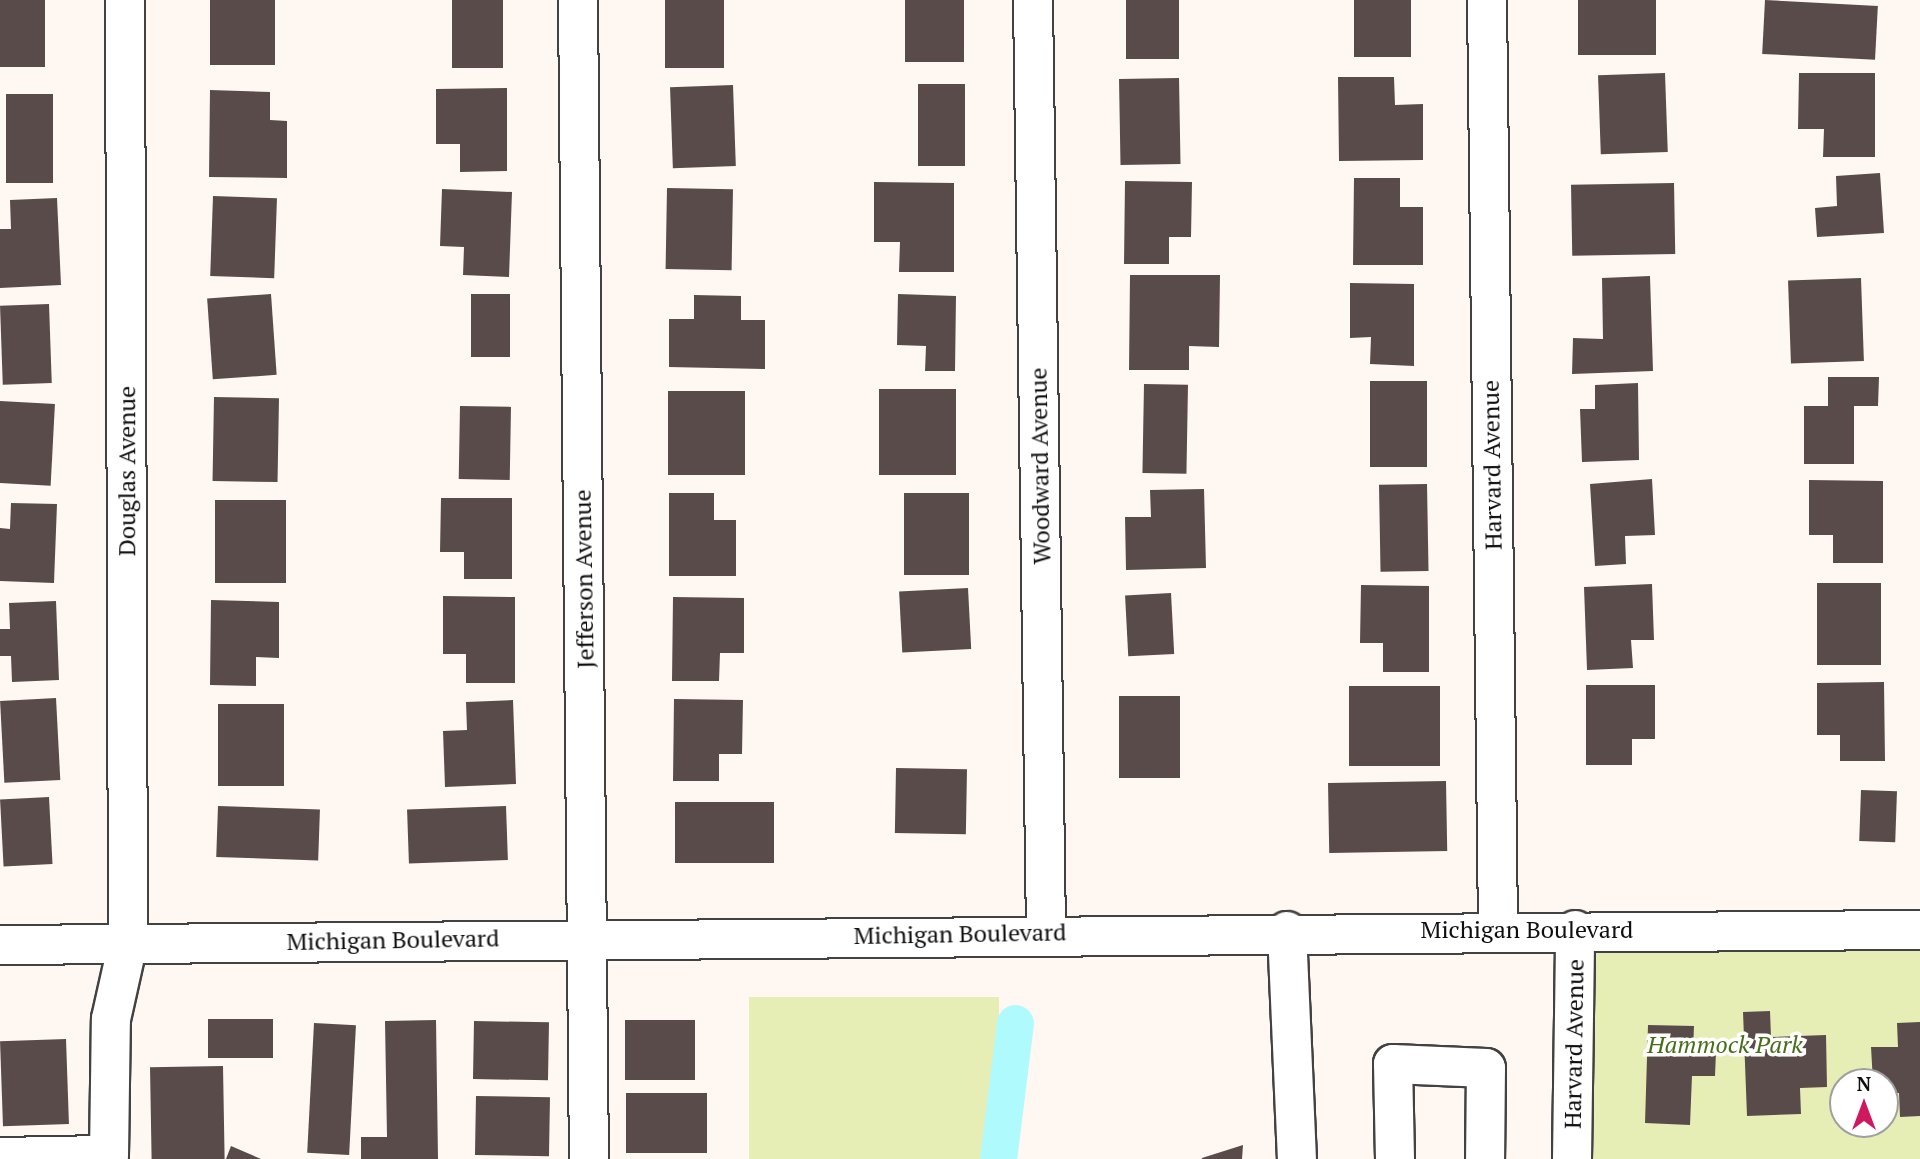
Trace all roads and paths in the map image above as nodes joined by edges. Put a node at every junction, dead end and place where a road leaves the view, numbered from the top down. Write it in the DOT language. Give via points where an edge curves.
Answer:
graph roads {
  1 [pos="125,0"];
  2 [pos="578,0"];
  3 [pos="1033,0"];
  4 [pos="1487,0"];
  5 [pos="1498,930"];
  6 [pos="1575,930"];
  7 [pos="1920,930"];
  8 [pos="1287,932"];
  9 [pos="1046,933"];
  10 [pos="588,939"];
  11 [pos="128,943"];
  12 [pos="0,944"];
  13 [pos="0,1157"];
  14 [pos="589,1159"];
  15 [pos="1297,1159"];
  16 [pos="1395,1159"];
  17 [pos="1485,1159"];
  18 [pos="1572,1159"];
  1 -- 11 [label="street, Douglas Avenue"];
  2 -- 10 [label="street, Jefferson Avenue"];
  3 -- 9 [label="street, Woodward Avenue"];
  4 -- 5 [label="street, Harvard Avenue"];
  5 -- 6 [label="street, Michigan Boulevard"];
  5 -- 8 [label="street, Michigan Boulevard"];
  6 -- 7 [label="street, Michigan Boulevard"];
  6 -- 18 [label="street, Harvard Avenue"];
  8 -- 9 [label="street, Michigan Boulevard"];
  8 -- 15 [label="street"];
  9 -- 10 [label="street, Michigan Boulevard"];
  10 -- 11 [label="street, Michigan Boulevard"];
  10 -- 14 [label="street, Jefferson Avenue"];
  11 -- 12 [label="street, Michigan Boulevard"];
  11 -- 13 [label="street, Douglas Avenue" via="111,1019 109,1155"];
  16 -- 17 [label="street" via="1392,1064 1486,1069"];
}
